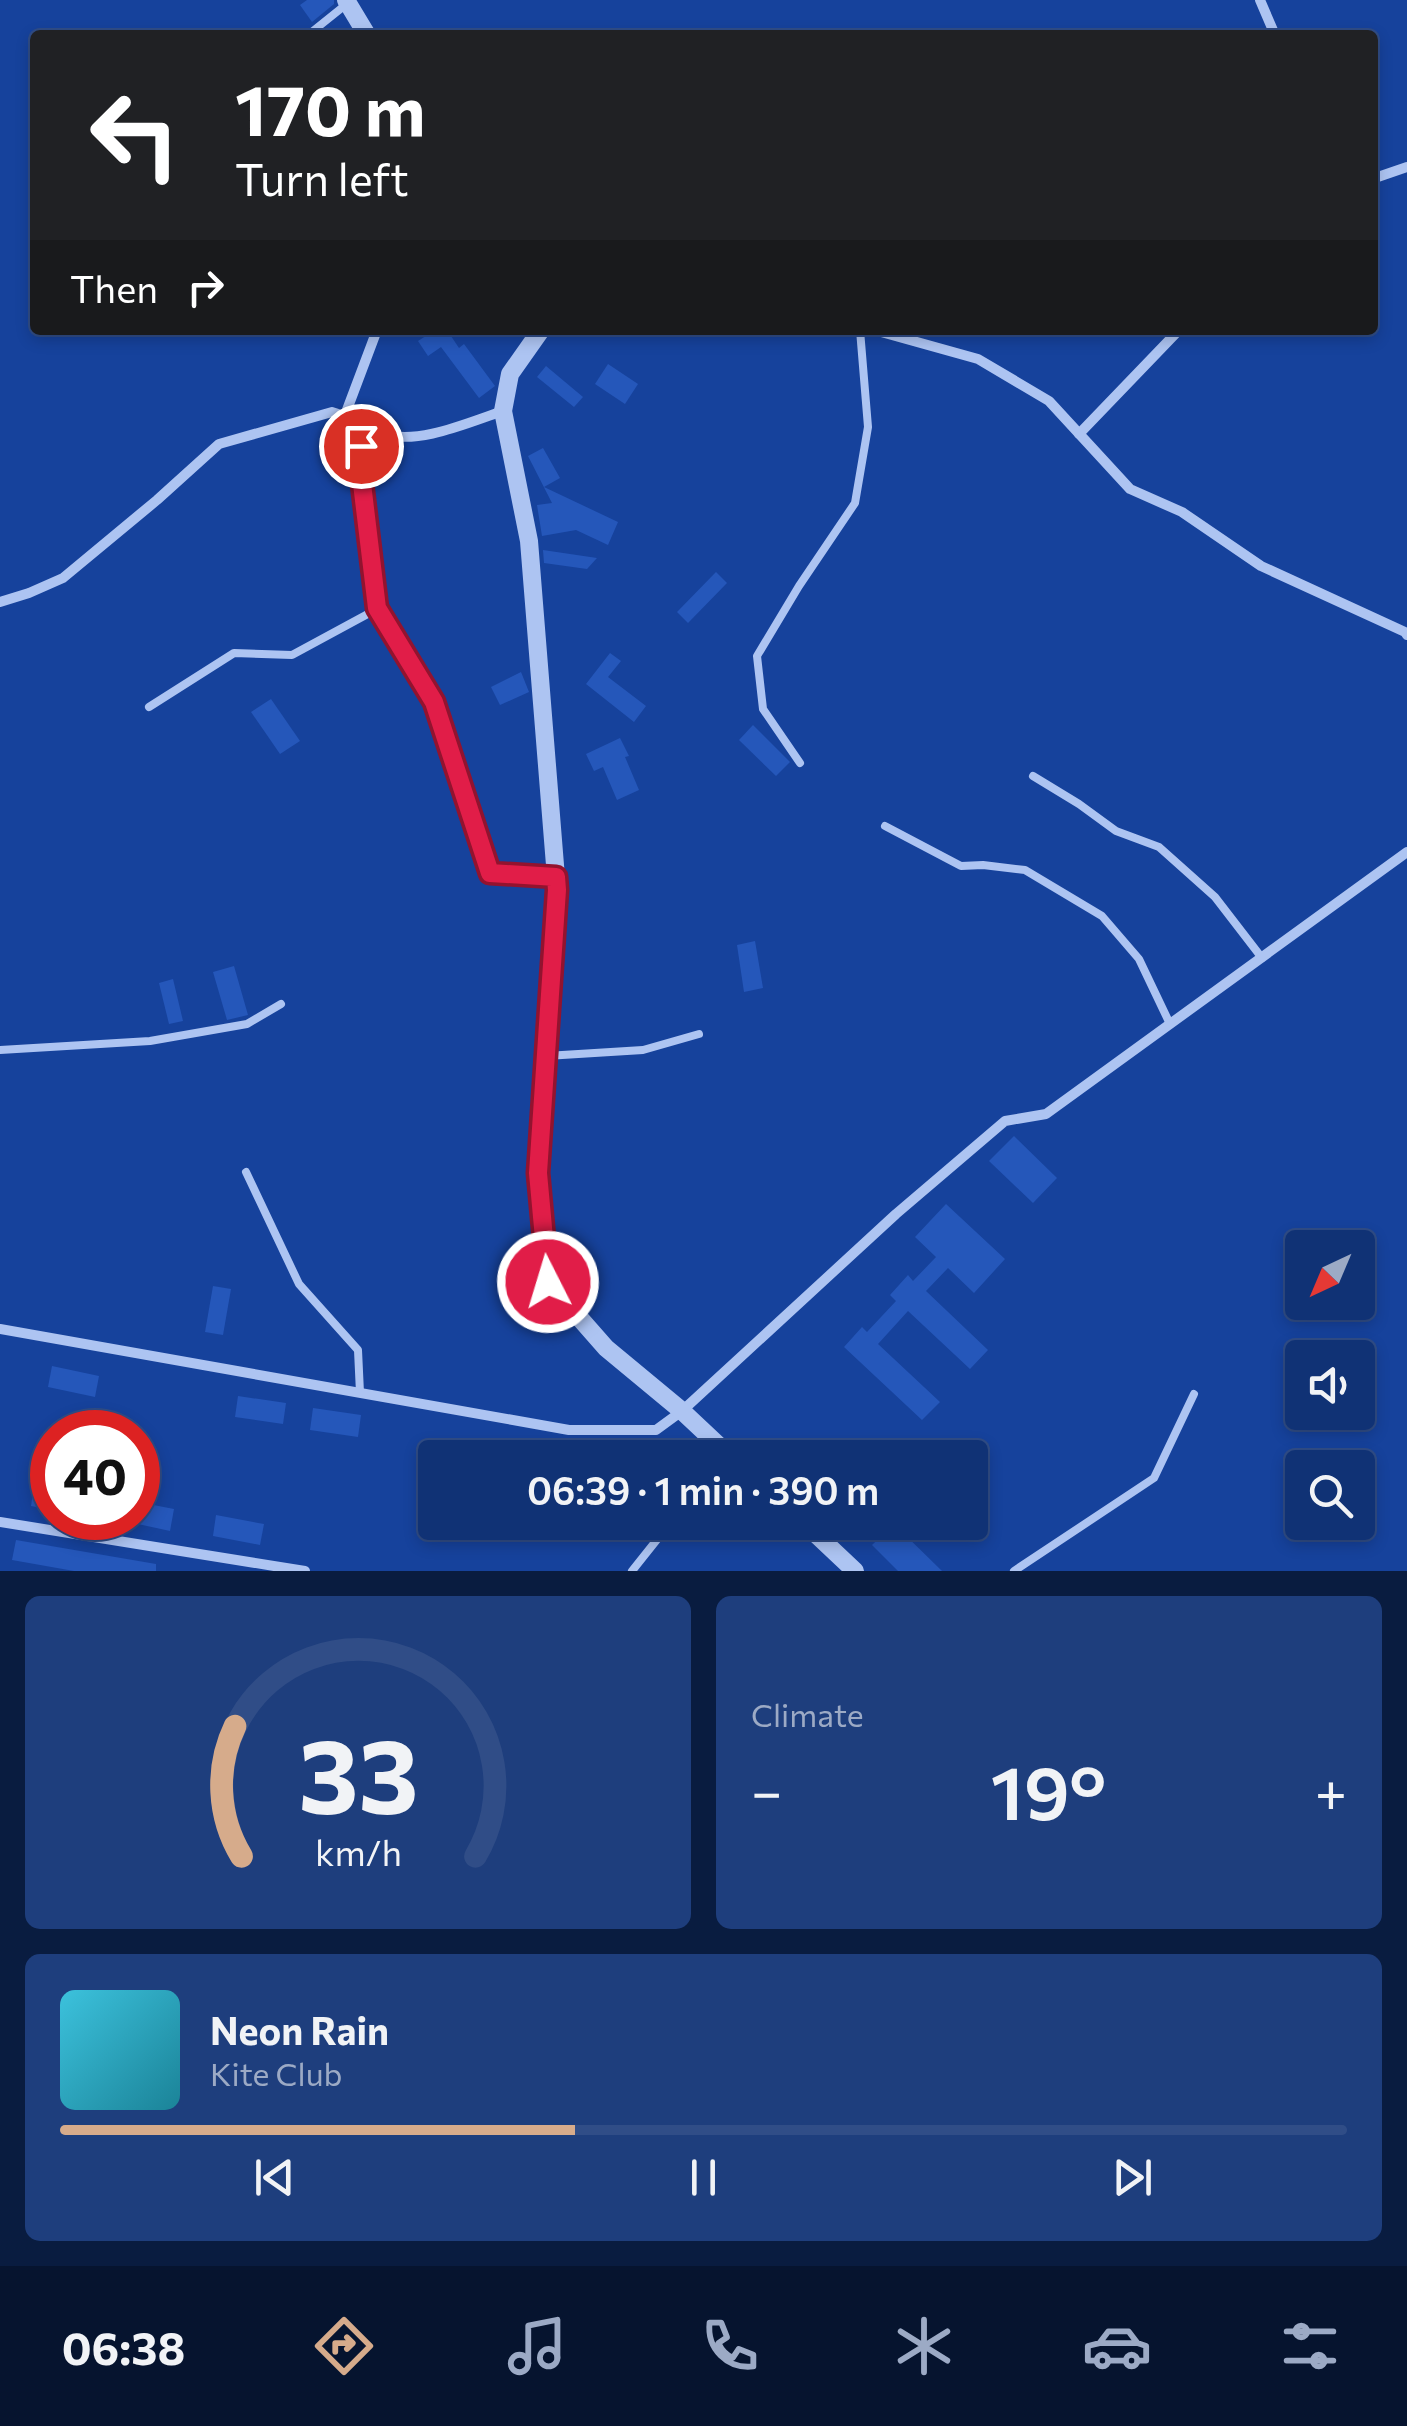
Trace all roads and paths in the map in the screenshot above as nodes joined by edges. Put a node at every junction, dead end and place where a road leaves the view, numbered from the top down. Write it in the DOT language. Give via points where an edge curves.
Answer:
graph roads {
  1 [pos="1260,0"];
  2 [pos="347,2"];
  3 [pos="314,30"];
  4 [pos="364,30"];
  5 [pos="1274,30"];
  6 [pos="1407,168"];
  7 [pos="1378,178"];
  8 [pos="375,335"];
  9 [pos="537,335"];
  10 [pos="860,335"];
  11 [pos="891,335"];
  12 [pos="1174,335"];
  13 [pos="503,411"];
  14 [pos="345,415"];
  15 [pos="362,425"];
  16 [pos="1079,434"];
  17 [pos="0,602"];
  18 [pos="377,608"];
  19 [pos="1406,632"];
  20 [pos="149,708"];
  21 [pos="800,764"];
  22 [pos="1033,776"];
  23 [pos="885,826"];
  24 [pos="1407,852"];
  25 [pos="556,877"];
  26 [pos="1262,958"];
  27 [pos="281,1004"];
  28 [pos="1170,1024"];
  29 [pos="699,1034"];
  30 [pos="0,1050"];
  31 [pos="546,1056"];
  32 [pos="246,1172"];
  33 [pos="0,1329"];
  34 [pos="360,1393"];
  35 [pos="1194,1394"];
  36 [pos="682,1411"];
  37 [pos="712,1440"];
  38 [pos="0,1522"];
  39 [pos="657,1540"];
  40 [pos="822,1540"];
  41 [pos="305,1571"];
  42 [pos="632,1571"];
  43 [pos="855,1571"];
  44 [pos="1014,1571"];
  1 -- 5 [label="street"];
  2 -- 3 [label="lane"];
  2 -- 4 [label="street"];
  6 -- 7 [label="street"];
  8 -- 14 [label="street"];
  9 -- 13 [label="street" via="510,374"];
  10 -- 21 [label="lane" via="868,427 856,504 757,656 763,710"];
  11 -- 16 [label="street" via="978,360 1049,401"];
  12 -- 16 [label="street"];
  13 -- 15 [label="street" via="426,435 388,436"];
  13 -- 25 [label="street" via="529,541"];
  14 -- 15 [label="street"];
  14 -- 17 [label="street" via="332,412 219,444 62,578"];
  15 -- 18 [label="lane" via="360,467"];
  16 -- 19 [label="street" via="1130,490 1182,512 1261,566"];
  18 -- 20 [label="lane" via="292,655 234,653"];
  18 -- 25 [label="lane" via="434,702 490,873"];
  22 -- 26 [label="lane" via="1116,831 1160,847 1216,897"];
  23 -- 28 [label="lane" via="960,866 1025,870 1102,916 1139,959"];
  24 -- 26 [label="street"];
  25 -- 31 [label="street"];
  26 -- 28 [label="street"];
  27 -- 30 [label="lane" via="246,1024 150,1041"];
  28 -- 36 [label="street" via="1046,1114 1005,1121"];
  29 -- 31 [label="lane" via="643,1050"];
  31 -- 36 [label="street" via="538,1173 548,1282 606,1348"];
  32 -- 34 [label="lane" via="299,1284 358,1350"];
  33 -- 34 [label="street"];
  34 -- 36 [label="street" via="569,1430 656,1430"];
  35 -- 44 [label="lane" via="1154,1478"];
  36 -- 37 [label="street"];
  38 -- 41 [label="street"];
  39 -- 42 [label="lane"];
  40 -- 43 [label="street"];
}
